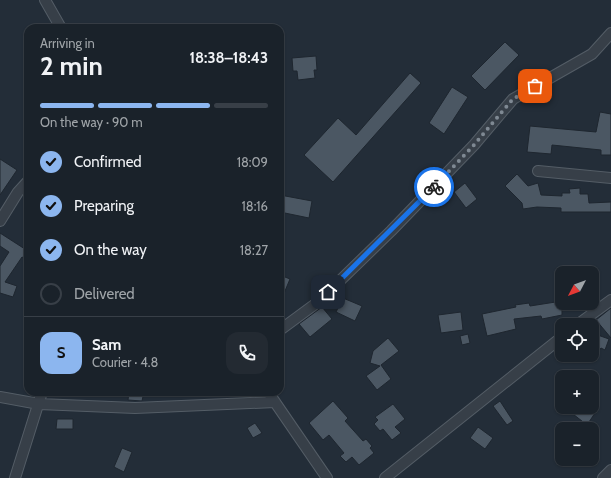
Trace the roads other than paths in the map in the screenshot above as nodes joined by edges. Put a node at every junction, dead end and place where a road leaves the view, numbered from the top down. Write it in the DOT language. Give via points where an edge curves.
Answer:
graph roads {
  1 [pos="45,0"];
  2 [pos="59,24"];
  3 [pos="611,34"];
  4 [pos="538,171"];
  5 [pos="611,178"];
  6 [pos="24,185"];
  7 [pos="0,221"];
  8 [pos="611,300"];
  9 [pos="587,318"];
  10 [pos="284,327"];
  11 [pos="555,343"];
  12 [pos="0,396"];
  13 [pos="41,396"];
  14 [pos="271,396"];
  15 [pos="275,402"];
  16 [pos="39,404"];
  17 [pos="611,470"];
  18 [pos="15,478"];
  19 [pos="327,478"];
  20 [pos="385,478"];
  21 [pos="603,478"];
  1 -- 2 [label="street"];
  3 -- 10 [label="street" via="592,54 513,99 474,145 391,231 318,302"];
  4 -- 5 [label="street"];
  6 -- 7 [label="street"];
  8 -- 9 [label="street"];
  11 -- 20 [label="street"];
  12 -- 16 [label="street"];
  13 -- 16 [label="street"];
  14 -- 15 [label="street"];
  15 -- 16 [label="street" via="135,408"];
  15 -- 19 [label="street"];
  16 -- 18 [label="street"];
  17 -- 21 [label="street"];
}
